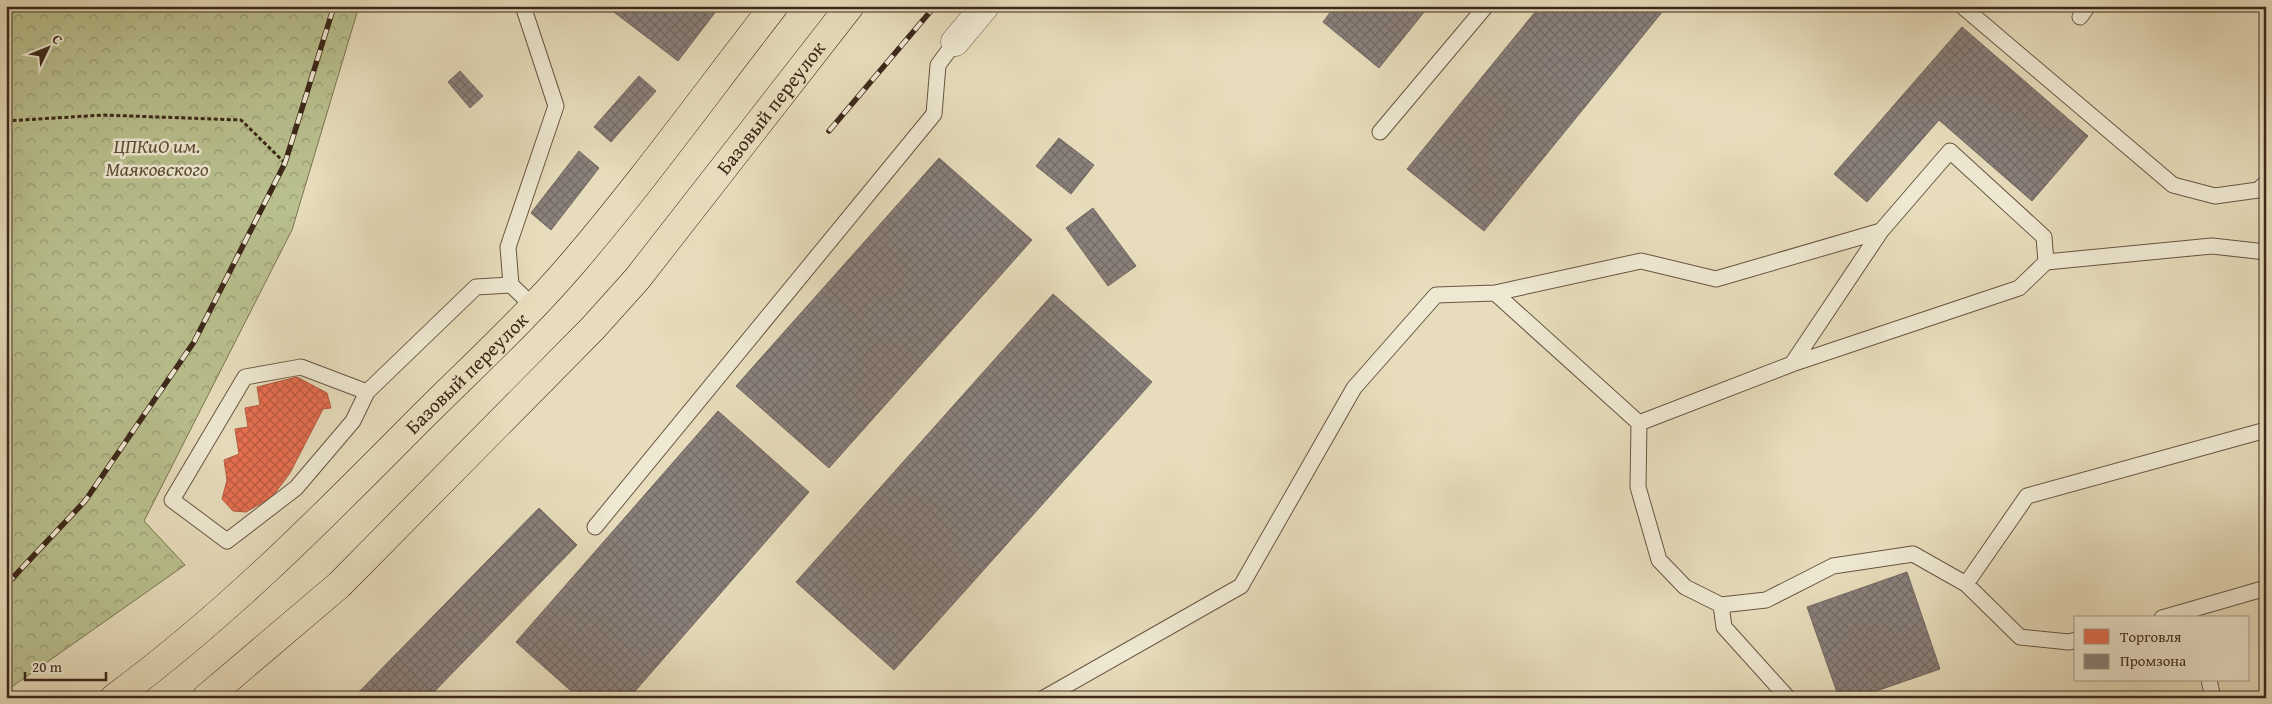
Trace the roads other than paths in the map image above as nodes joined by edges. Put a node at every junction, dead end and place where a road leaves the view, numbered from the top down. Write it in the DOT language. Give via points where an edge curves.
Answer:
graph roads {
  1 [pos="523,6"];
  2 [pos="774,6"];
  3 [pos="850,6"];
  4 [pos="985,6"];
  5 [pos="1486,6"];
  6 [pos="1962,6"];
  7 [pos="955,42"];
  8 [pos="1380,132"];
  9 [pos="2266,183"];
  10 [pos="1881,231"];
  11 [pos="2266,252"];
  12 [pos="2046,262"];
  13 [pos="511,285"];
  14 [pos="1495,293"];
  15 [pos="533,306"];
  16 [pos="1792,364"];
  17 [pos="367,392"];
  18 [pos="1639,423"];
  19 [pos="2266,430"];
  20 [pos="595,527"];
  21 [pos="1966,584"];
  22 [pos="2266,588"];
  23 [pos="1721,605"];
  24 [pos="2194,614"];
  25 [pos="2178,616"];
  26 [pos="2074,641"];
  27 [pos="2209,682"];
  28 [pos="114,698"];
  29 [pos="206,698"];
  30 [pos="1044,698"];
  31 [pos="1788,698"];
  32 [pos="2213,698"];
  1 -- 13 [label="lane" via="556,106 508,247"];
  2 -- 15 [label="main road, Базовый переулок" via="603,226"];
  3 -- 29 [label="main road, Базовый переулок" via="637,279 593,328 339,585"];
  4 -- 7 [label="street"];
  5 -- 8 [label="lane"];
  6 -- 9 [label="lane" via="2173,185 2214,196 2258,190"];
  7 -- 20 [label="lane" via="938,65 934,114"];
  10 -- 12 [label="lane" via="1950,151 2044,237"];
  10 -- 14 [label="lane" via="1716,279 1640,262"];
  10 -- 16 [label="lane"];
  11 -- 12 [label="lane" via="2212,246"];
  12 -- 16 [label="lane" via="2019,288"];
  13 -- 15 [label="lane"];
  13 -- 17 [label="lane" via="476,287"];
  14 -- 18 [label="lane"];
  14 -- 30 [label="lane" via="1436,295 1354,388 1241,586"];
  15 -- 28 [label="main road, Базовый переулок" via="342,498 251,584 153,670"];
  16 -- 18 [label="lane"];
  17 -- 17 [label="lane" via="353,421 296,488 227,541 172,500 245,377 301,367"];
  18 -- 23 [label="lane" via="1638,487 1658,560 1685,587"];
  19 -- 21 [label="lane" via="2027,496"];
  21 -- 23 [label="lane" via="1914,554 1832,566 1766,600"];
  21 -- 26 [label="lane" via="2020,637"];
  22 -- 24 [label="lane"];
  23 -- 31 [label="lane" via="1724,627"];
  24 -- 25 [label="lane"];
  27 -- 32 [label="lane"];
}
